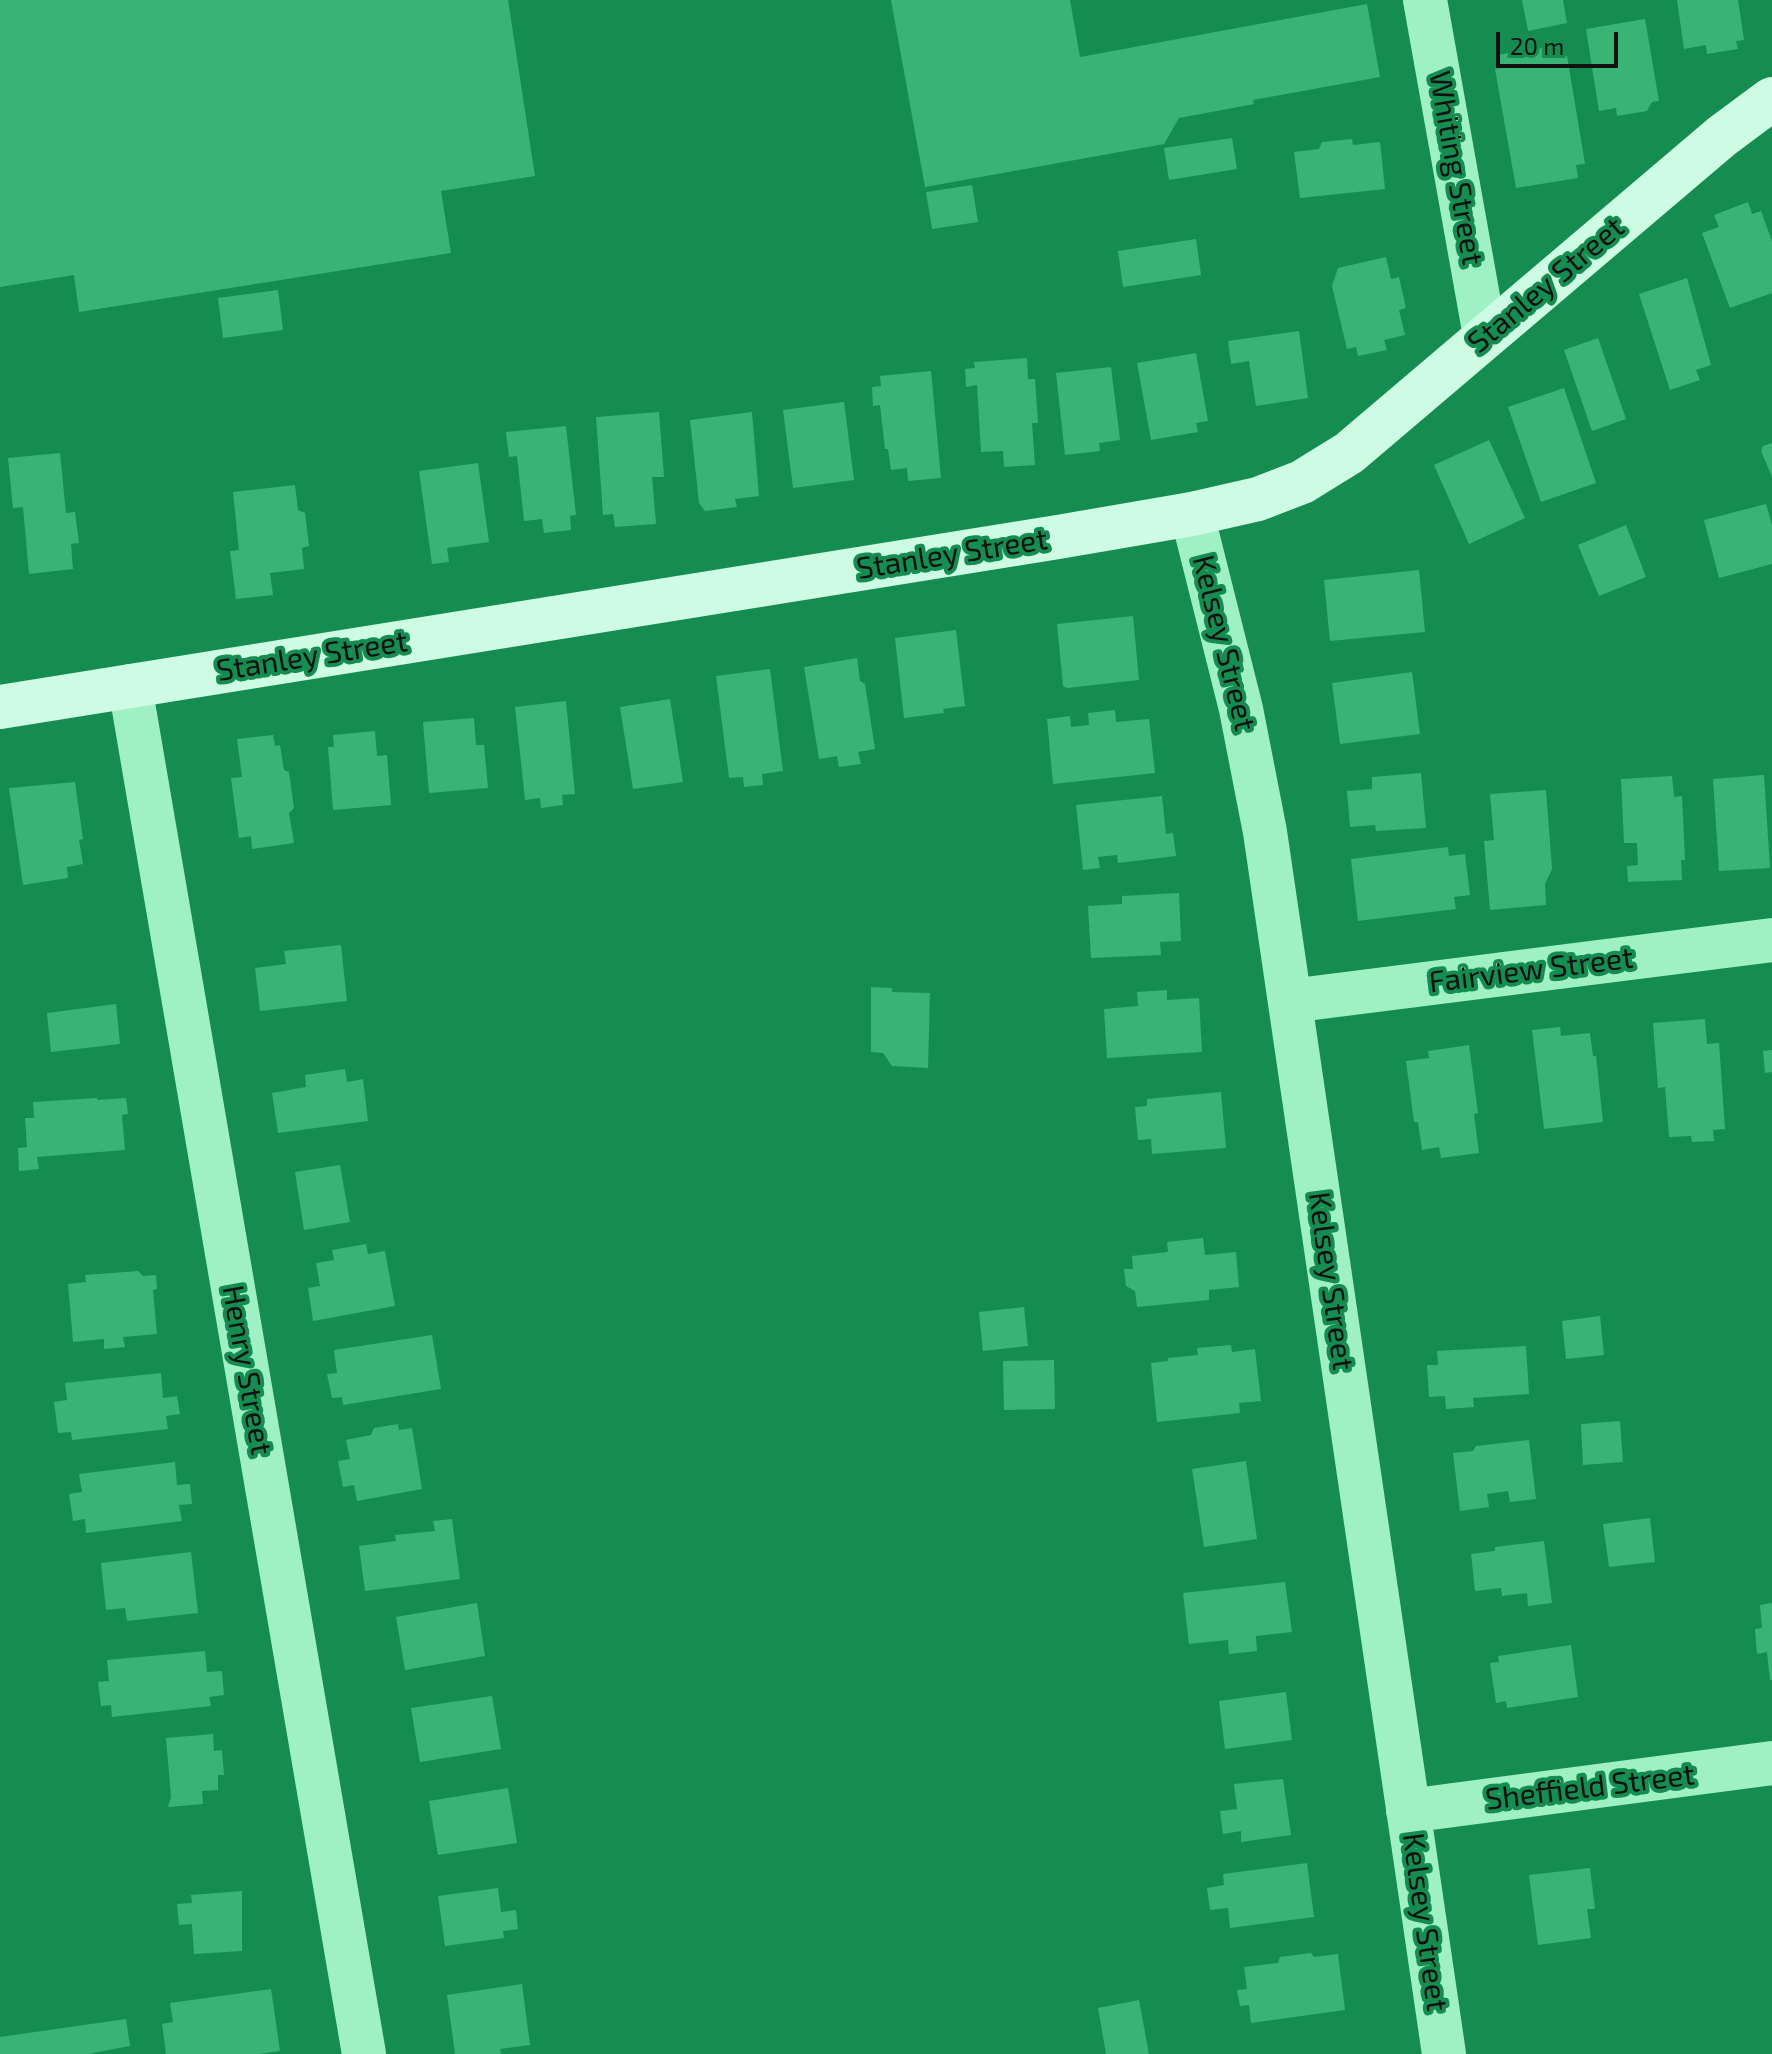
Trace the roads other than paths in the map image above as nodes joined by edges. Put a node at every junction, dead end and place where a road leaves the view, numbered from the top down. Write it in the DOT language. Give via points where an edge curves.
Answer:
graph roads {
  1 [pos="1425,0"];
  2 [pos="1772,99"];
  3 [pos="1485,336"];
  4 [pos="1192,514"];
  5 [pos="130,686"];
  6 [pos="0,707"];
  7 [pos="1772,940"];
  8 [pos="1290,1001"];
  9 [pos="1772,1763"];
  10 [pos="1408,1811"];
  11 [pos="364,2054"];
  12 [pos="1444,2054"];
  1 -- 3 [label="street, Whiting Street"];
  2 -- 3 [label="main road, Stanley Street"];
  3 -- 4 [label="main road, Stanley Street" via="1355,447 1313,476 1258,499"];
  4 -- 5 [label="main road, Stanley Street"];
  4 -- 8 [label="street, Kelsey Street" via="1254,770"];
  5 -- 6 [label="main road, Stanley Street"];
  5 -- 11 [label="street, Henry Street"];
  7 -- 8 [label="street, Fairview Street"];
  8 -- 10 [label="street, Kelsey Street"];
  9 -- 10 [label="street, Sheffield Street"];
  10 -- 12 [label="street, Kelsey Street"];
}
